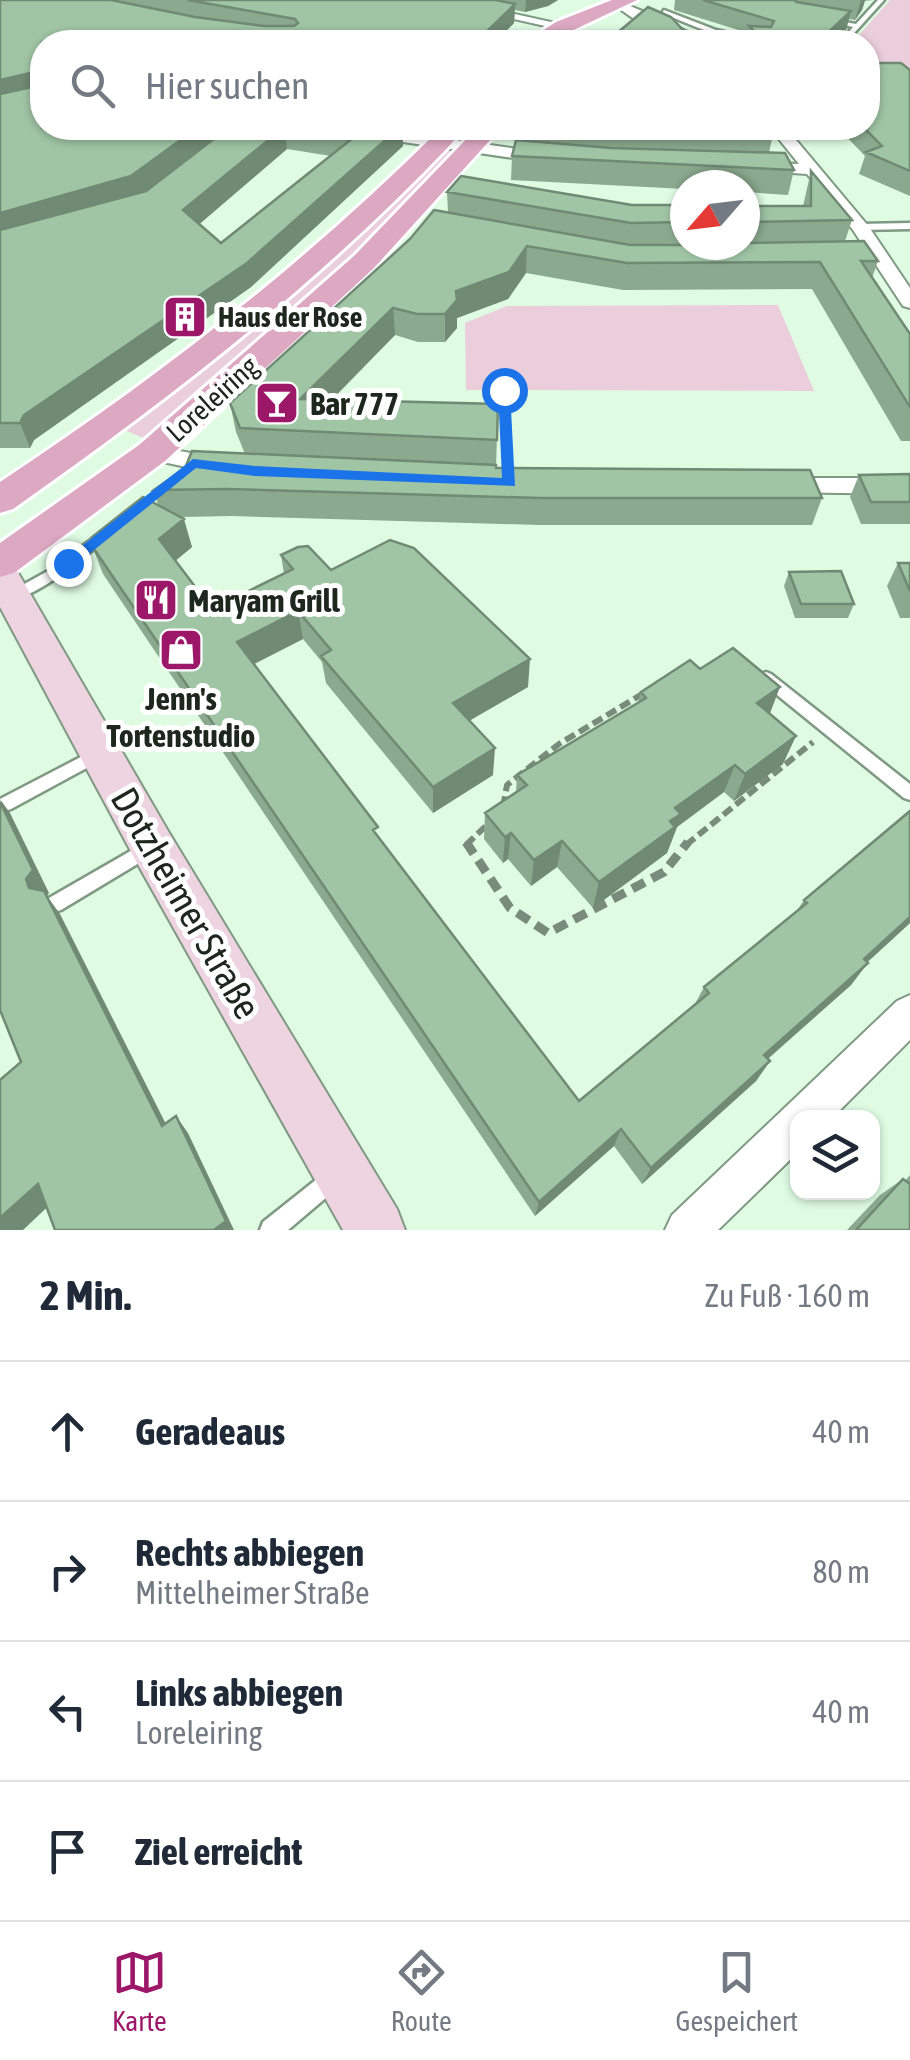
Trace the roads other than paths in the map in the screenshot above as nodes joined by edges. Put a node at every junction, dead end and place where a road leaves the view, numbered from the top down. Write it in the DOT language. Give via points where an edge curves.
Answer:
graph roads {
  1 [pos="434,0"];
  2 [pos="881,0"];
  3 [pos="658,6"];
  4 [pos="617,9"];
  5 [pos="816,19"];
  6 [pos="562,26"];
  7 [pos="857,26"];
  8 [pos="555,30"];
  9 [pos="653,30"];
  10 [pos="669,30"];
  11 [pos="715,30"];
  12 [pos="854,30"];
  13 [pos="458,140"];
  14 [pos="461,140"];
  15 [pos="482,140"];
  16 [pos="788,140"];
  17 [pos="574,160"];
  18 [pos="730,166"];
  19 [pos="813,168"];
  20 [pos="910,226"];
  21 [pos="860,227"];
  22 [pos="853,258"];
  23 [pos="880,258"];
  24 [pos="910,302"];
  25 [pos="175,463"];
  26 [pos="255,471"];
  27 [pos="756,486"];
  28 [pos="910,486"];
  29 [pos="0,500"];
  30 [pos="123,518"];
  31 [pos="4,578"];
  32 [pos="752,666"];
  33 [pos="101,753"];
  34 [pos="910,793"];
  35 [pos="5,804"];
  36 [pos="152,846"];
  37 [pos="55,904"];
  38 [pos="910,1014"];
  39 [pos="812,1110"];
  40 [pos="790,1131"];
  41 [pos="342,1171"];
  42 [pos="271,1230"];
  43 [pos="376,1230"];
  44 [pos="687,1230"];
  1 -- 6 [label="street"];
  2 -- 7 [label="lane"];
  3 -- 4 [label="main road"];
  3 -- 11 [label="lane"];
  4 -- 6 [label="main road"];
  4 -- 9 [label="street"];
  4 -- 10 [label="street"];
  5 -- 7 [label="lane"];
  6 -- 8 [label="main road"];
  7 -- 12 [label="lane"];
  13 -- 29 [label="main road, Loreleiring" via="156,392"];
  14 -- 25 [label="main road, Loreleiring" via="412,224"];
  15 -- 17 [label="street"];
  16 -- 19 [label="street"];
  18 -- 19 [label="street"];
  19 -- 21 [label="street"];
  20 -- 21 [label="lane"];
  21 -- 23 [label="street"];
  22 -- 23 [label="street"];
  23 -- 24 [label="street"];
  25 -- 26 [label="street"];
  25 -- 31 [label="main road, Loreleiring"];
  27 -- 28 [label="street"];
  30 -- 31 [label="lane" via="52,574"];
  31 -- 33 [label="main road, Dotzheimer Straße"];
  32 -- 34 [label="lane"];
  33 -- 35 [label="lane"];
  33 -- 36 [label="main road, Dotzheimer Straße"];
  36 -- 37 [label="lane"];
  36 -- 41 [label="main road, Dotzheimer Straße"];
  38 -- 39 [label="street"];
  40 -- 44 [label="street"];
  41 -- 42 [label="lane"];
  41 -- 43 [label="main road, Dotzheimer Straße"];
}
